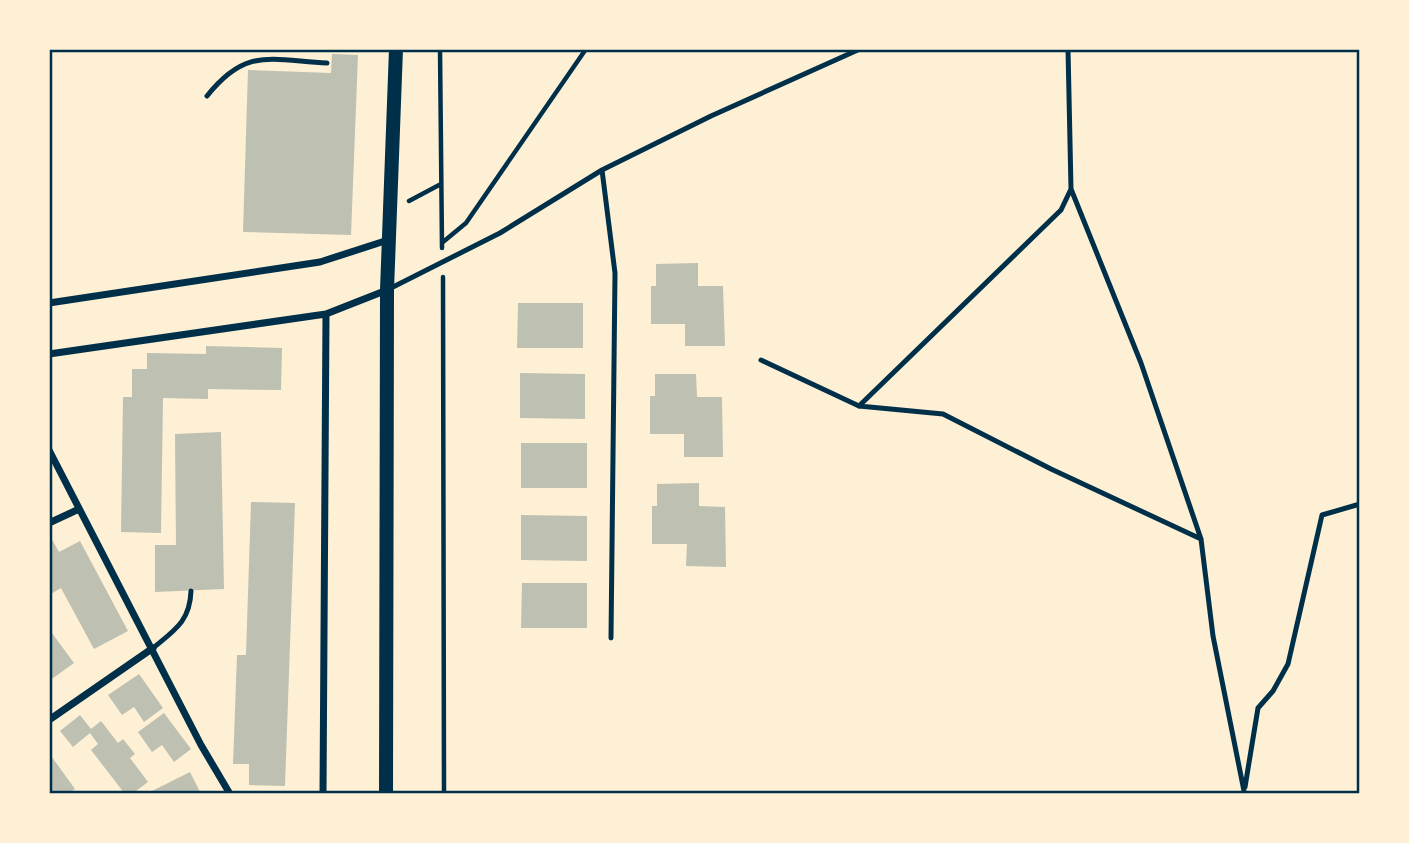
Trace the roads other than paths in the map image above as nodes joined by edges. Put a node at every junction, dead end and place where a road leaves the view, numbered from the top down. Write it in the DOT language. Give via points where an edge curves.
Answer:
graph roads {
  1 [pos="396,49"];
  2 [pos="860,49"];
  3 [pos="1068,49"];
  4 [pos="327,62"];
  5 [pos="207,96"];
  6 [pos="602,170"];
  7 [pos="1071,189"];
  8 [pos="389,240"];
  9 [pos="387,290"];
  10 [pos="49,303"];
  11 [pos="326,314"];
  12 [pos="49,354"];
  13 [pos="761,360"];
  14 [pos="859,406"];
  15 [pos="49,450"];
  16 [pos="1360,504"];
  17 [pos="79,509"];
  18 [pos="49,523"];
  19 [pos="1201,539"];
  20 [pos="191,591"];
  21 [pos="611,638"];
  22 [pos="153,648"];
  23 [pos="49,720"];
  24 [pos="1244,792"];
  25 [pos="230,794"];
  26 [pos="323,794"];
  27 [pos="386,794"];
  1 -- 8 [label="main road"];
  2 -- 6 [label="lane"];
  3 -- 7 [label="lane"];
  4 -- 5 [label="lane" via="244,62 231,69"];
  6 -- 9 [label="lane" via="442,264"];
  6 -- 21 [label="lane" via="615,273"];
  7 -- 14 [label="lane" via="1061,211"];
  7 -- 19 [label="lane" via="1141,363"];
  8 -- 9 [label="main road"];
  8 -- 10 [label="street" via="320,262"];
  9 -- 11 [label="street"];
  9 -- 27 [label="main road"];
  11 -- 12 [label="street"];
  11 -- 26 [label="street"];
  13 -- 14 [label="lane"];
  14 -- 19 [label="lane" via="943,414"];
  15 -- 17 [label="street"];
  16 -- 24 [label="lane" via="1322,515 1289,664 1258,708"];
  17 -- 18 [label="street"];
  17 -- 22 [label="street"];
  19 -- 24 [label="lane" via="1213,636"];
  20 -- 22 [label="lane" via="184,623"];
  22 -- 23 [label="street"];
  22 -- 25 [label="street"];
}
